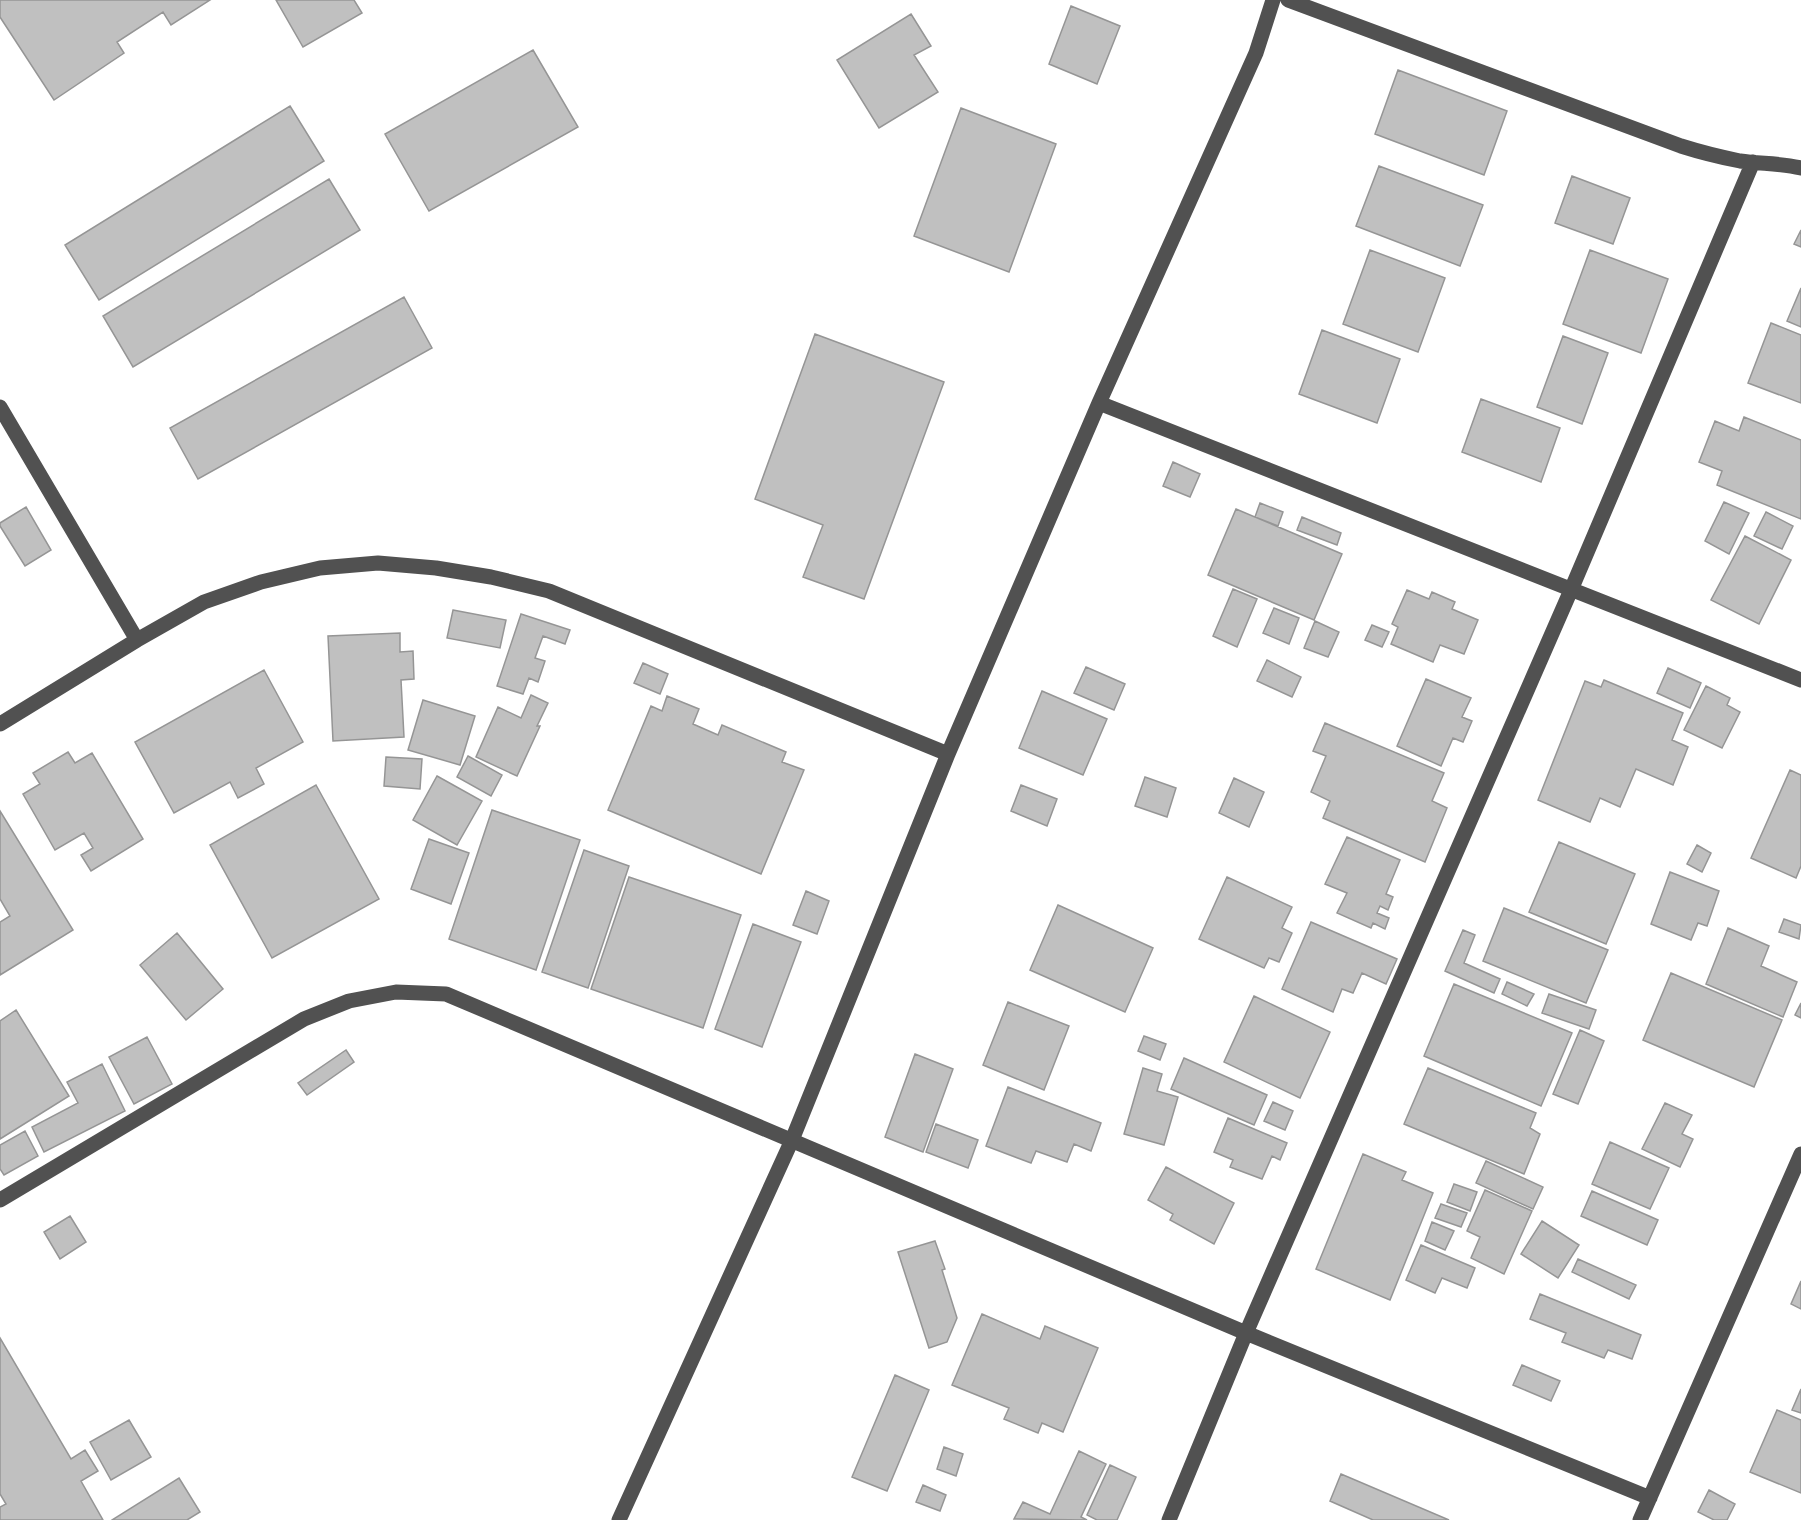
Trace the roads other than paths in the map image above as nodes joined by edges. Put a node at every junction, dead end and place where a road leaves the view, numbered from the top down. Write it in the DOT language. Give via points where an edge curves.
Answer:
graph roads {
  1 [pos="1273,0"];
  2 [pos="1288,0"];
  3 [pos="1753,162"];
  4 [pos="1801,168"];
  5 [pos="1099,403"];
  6 [pos="0,407"];
  7 [pos="1571,591"];
  8 [pos="137,640"];
  9 [pos="1801,680"];
  10 [pos="0,724"];
  11 [pos="948,754"];
  12 [pos="792,1140"];
  13 [pos="1801,1154"];
  14 [pos="0,1200"];
  15 [pos="1246,1333"];
  16 [pos="1650,1498"];
  17 [pos="619,1520"];
  18 [pos="1169,1520"];
  19 [pos="1640,1520"];
  1 -- 5 [label="street" via="1257,53"];
  2 -- 3 [label="street" via="1681,146"];
  3 -- 4 [label="street"];
  3 -- 7 [label="street"];
  5 -- 7 [label="street"];
  5 -- 11 [label="street"];
  6 -- 8 [label="street"];
  7 -- 9 [label="street"];
  7 -- 15 [label="street"];
  8 -- 10 [label="street"];
  8 -- 11 [label="street" via="204,602 261,582 320,568 378,563 436,568 549,591"];
  11 -- 12 [label="street"];
  12 -- 14 [label="street" via="446,994 396,992 349,1001 304,1019"];
  12 -- 15 [label="street"];
  12 -- 17 [label="street"];
  13 -- 16 [label="street"];
  15 -- 16 [label="street"];
  15 -- 18 [label="street"];
  16 -- 19 [label="street"];
}
